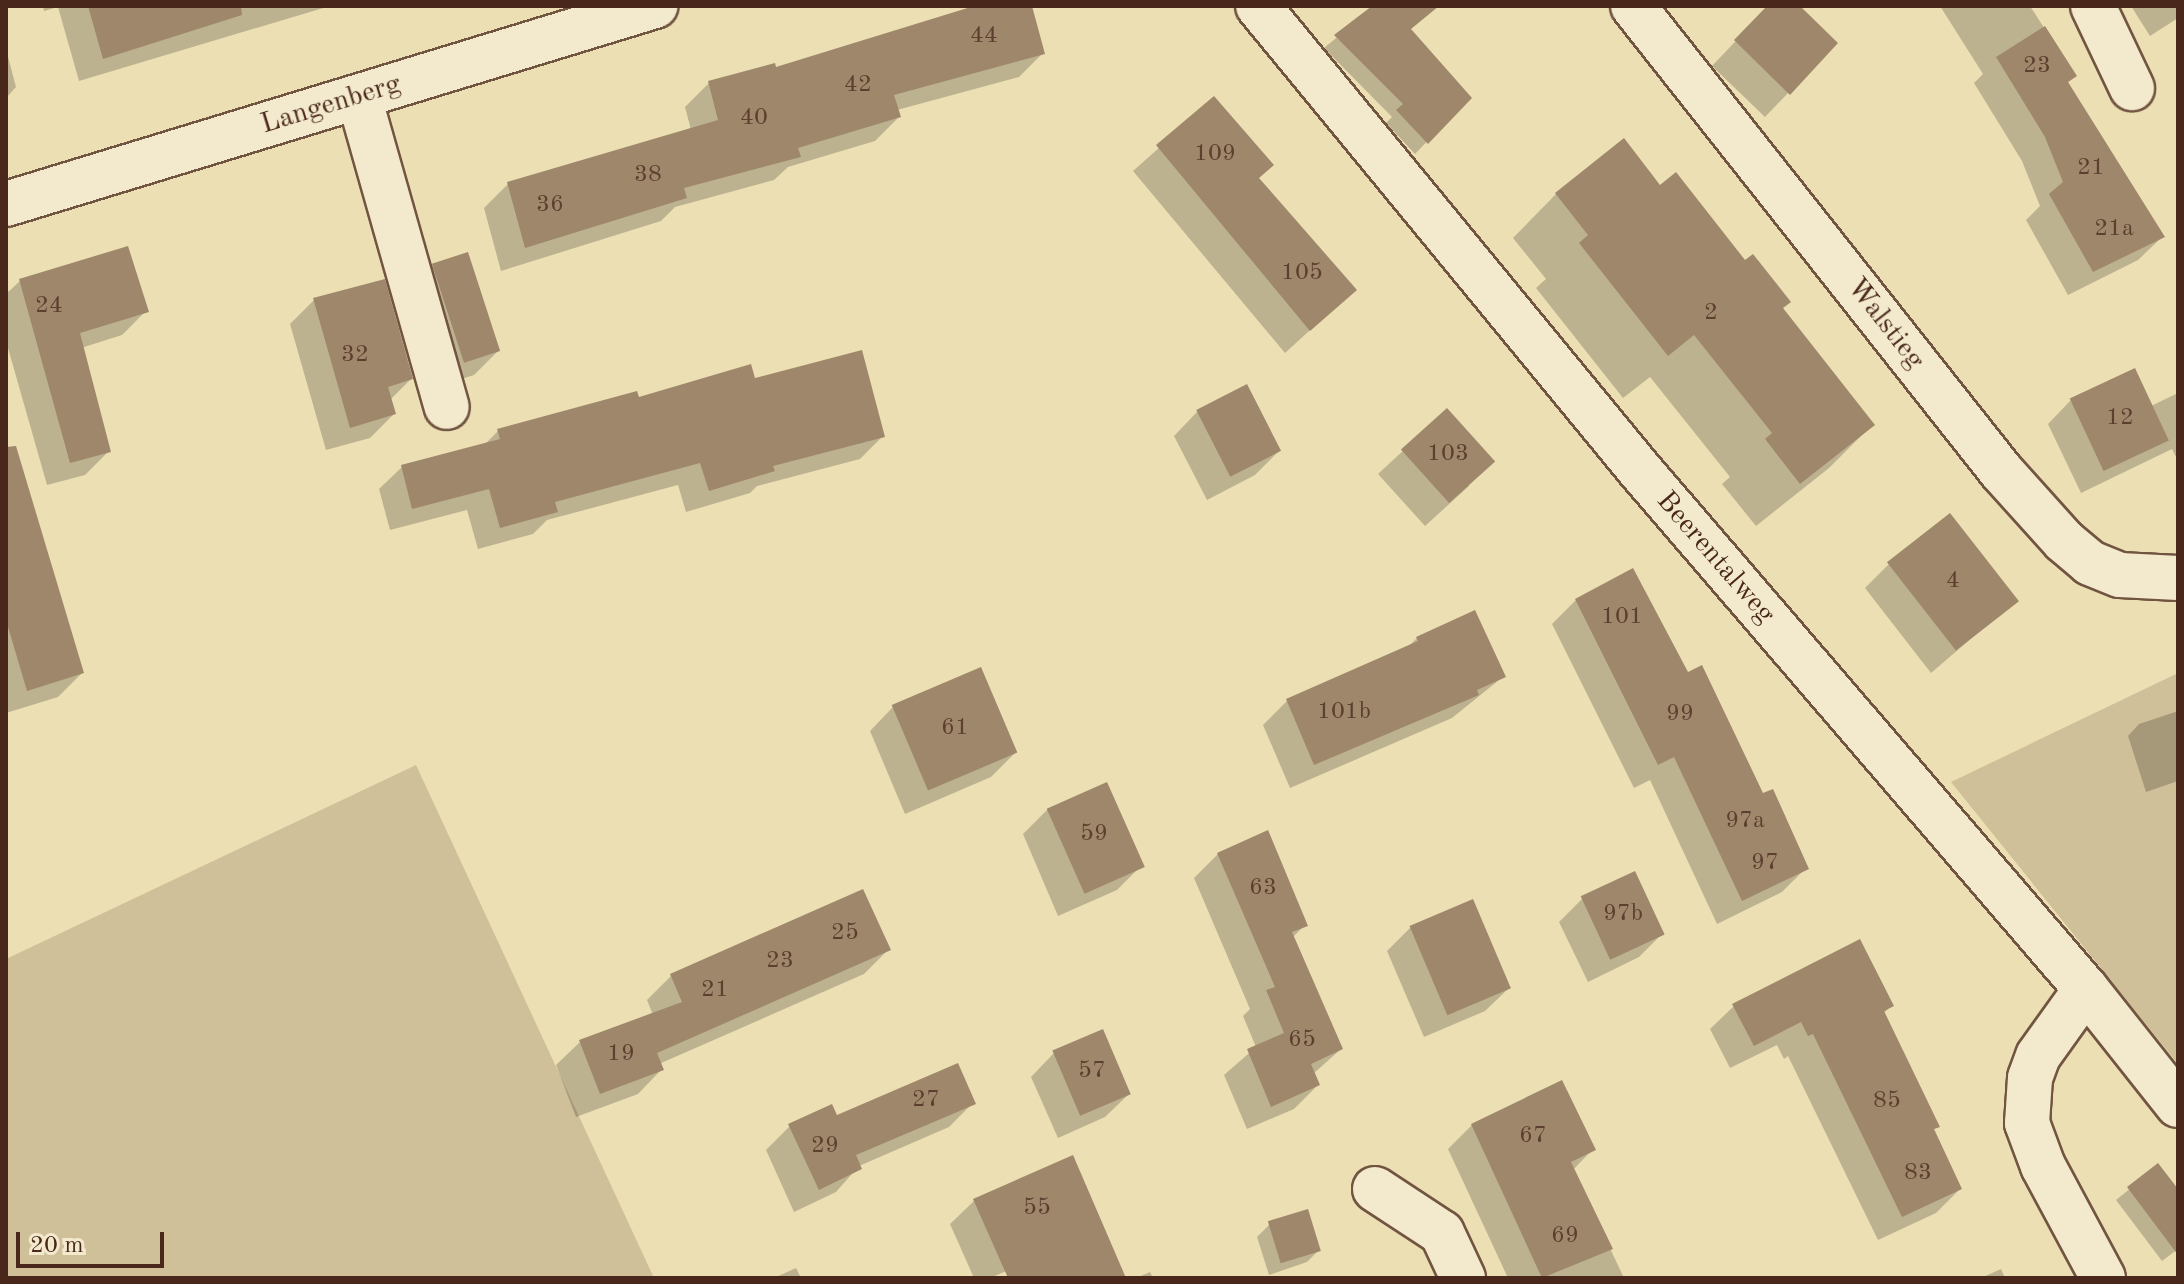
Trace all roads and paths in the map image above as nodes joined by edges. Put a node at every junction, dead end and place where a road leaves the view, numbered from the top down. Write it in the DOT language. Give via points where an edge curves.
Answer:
graph roads {
  1 [pos="655,6"];
  2 [pos="1258,6"];
  3 [pos="1633,6"];
  4 [pos="2093,6"];
  5 [pos="2132,88"];
  6 [pos="359,97"];
  7 [pos="6,204"];
  8 [pos="447,407"];
  9 [pos="2178,578"];
  10 [pos="2086,989"];
  11 [pos="2178,1105"];
  12 [pos="1375,1189"];
  13 [pos="1463,1278"];
  14 [pos="2103,1278"];
  1 -- 6 [label="street, Langenberg"];
  2 -- 10 [label="street, Beerentalweg" via="1638,468"];
  3 -- 9 [label="street, Walstieg" via="2001,471 2064,541 2090,563 2120,575"];
  4 -- 5 [label="street"];
  6 -- 7 [label="street, Langenberg"];
  6 -- 8 [label="street"];
  10 -- 11 [label="street, Beerentalweg"];
  10 -- 14 [label="street" via="2038,1056 2030,1078 2027,1123 2043,1166"];
  12 -- 13 [label="street" via="1442,1233"];
}
